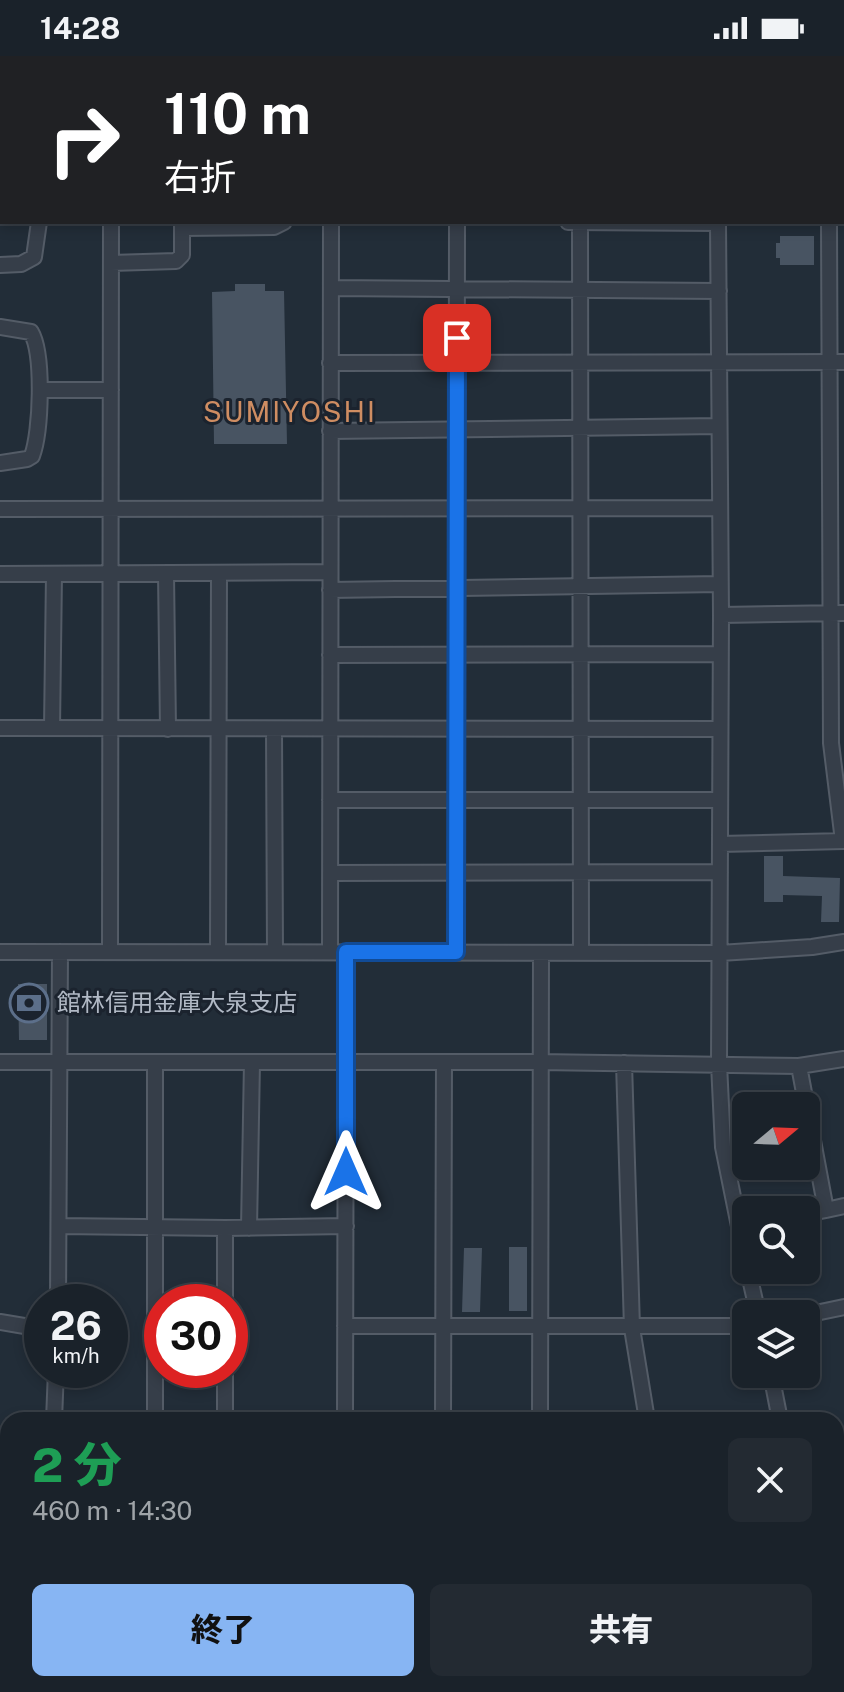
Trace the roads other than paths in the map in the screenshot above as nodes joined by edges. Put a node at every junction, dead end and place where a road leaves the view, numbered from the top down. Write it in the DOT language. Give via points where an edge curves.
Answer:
graph roads {
  1 [pos="39,224"];
  2 [pos="111,224"];
  3 [pos="280,224"];
  4 [pos="331,224"];
  5 [pos="457,224"];
  6 [pos="580,224"];
  7 [pos="718,224"];
  8 [pos="829,224"];
  9 [pos="182,225"];
  10 [pos="111,263"];
  11 [pos="0,265"];
  12 [pos="331,288"];
  13 [pos="457,289"];
  14 [pos="581,290"];
  15 [pos="719,291"];
  16 [pos="0,327"];
  17 [pos="836,362"];
  18 [pos="330,363"];
  19 [pos="457,363"];
  20 [pos="581,364"];
  21 [pos="719,364"];
  22 [pos="40,390"];
  23 [pos="111,390"];
  24 [pos="719,426"];
  25 [pos="581,427"];
  26 [pos="457,429"];
  27 [pos="330,431"];
  28 [pos="0,463"];
  29 [pos="330,507"];
  30 [pos="457,508"];
  31 [pos="581,508"];
  32 [pos="719,508"];
  33 [pos="0,509"];
  34 [pos="110,511"];
  35 [pos="330,572"];
  36 [pos="0,574"];
  37 [pos="54,574"];
  38 [pos="110,574"];
  39 [pos="166,574"];
  40 [pos="219,574"];
  41 [pos="720,584"];
  42 [pos="582,586"];
  43 [pos="457,588"];
  44 [pos="330,590"];
  45 [pos="837,614"];
  46 [pos="721,615"];
  47 [pos="720,654"];
  48 [pos="330,655"];
  49 [pos="457,655"];
  50 [pos="581,655"];
  51 [pos="0,728"];
  52 [pos="52,728"];
  53 [pos="109,729"];
  54 [pos="168,729"];
  55 [pos="219,729"];
  56 [pos="274,729"];
  57 [pos="330,729"];
  58 [pos="457,729"];
  59 [pos="581,729"];
  60 [pos="720,729"];
  61 [pos="330,800"];
  62 [pos="457,800"];
  63 [pos="581,800"];
  64 [pos="720,800"];
  65 [pos="843,841"];
  66 [pos="720,844"];
  67 [pos="581,872"];
  68 [pos="720,872"];
  69 [pos="330,873"];
  70 [pos="457,873"];
  71 [pos="844,942"];
  72 [pos="0,952"];
  73 [pos="60,952"];
  74 [pos="110,952"];
  75 [pos="218,952"];
  76 [pos="275,952"];
  77 [pos="330,952"];
  78 [pos="346,952"];
  79 [pos="456,952"];
  80 [pos="541,953"];
  81 [pos="581,953"];
  82 [pos="720,953"];
  83 [pos="844,1059"];
  84 [pos="0,1062"];
  85 [pos="59,1062"];
  86 [pos="252,1062"];
  87 [pos="346,1062"];
  88 [pos="444,1062"];
  89 [pos="540,1062"];
  90 [pos="155,1063"];
  91 [pos="624,1063"];
  92 [pos="719,1064"];
  93 [pos="799,1066"];
  94 [pos="735,1196"];
  95 [pos="844,1206"];
  96 [pos="826,1210"];
  97 [pos="820,1211"];
  98 [pos="59,1226"];
  99 [pos="346,1226"];
  100 [pos="154,1228"];
  101 [pos="225,1228"];
  102 [pos="249,1228"];
  103 [pos="58,1284"];
  104 [pos="225,1284"];
  105 [pos="844,1307"];
  106 [pos="820,1312"];
  107 [pos="0,1322"];
  108 [pos="24,1326"];
  109 [pos="345,1326"];
  110 [pos="540,1326"];
  111 [pos="732,1326"];
  112 [pos="443,1327"];
  113 [pos="632,1328"];
  114 [pos="55,1388"];
  115 [pos="225,1388"];
  116 [pos="774,1388"];
  117 [pos="54,1412"];
  118 [pos="155,1412"];
  119 [pos="225,1412"];
  120 [pos="345,1412"];
  121 [pos="443,1412"];
  122 [pos="540,1412"];
  123 [pos="646,1412"];
  124 [pos="778,1412"];
  1 -- 11 [label="street" via="34,257"];
  2 -- 10 [label="street"];
  3 -- 9 [label="street"];
  4 -- 12 [label="street"];
  5 -- 13 [label="street"];
  6 -- 14 [label="street"];
  7 -- 15 [label="street"];
  8 -- 17 [label="street"];
  9 -- 10 [label="street" via="182,255 176,261"];
  10 -- 23 [label="street"];
  12 -- 13 [label="street"];
  12 -- 18 [label="street"];
  13 -- 14 [label="street"];
  13 -- 19 [label="street"];
  14 -- 15 [label="street"];
  14 -- 20 [label="street"];
  15 -- 21 [label="street"];
  16 -- 22 [label="street" via="26,329 34,336"];
  17 -- 21 [label="street"];
  17 -- 45 [label="street"];
  18 -- 19 [label="street"];
  18 -- 27 [label="street"];
  19 -- 20 [label="street"];
  19 -- 26 [label="street"];
  20 -- 21 [label="street"];
  20 -- 25 [label="street"];
  21 -- 24 [label="street"];
  22 -- 23 [label="street"];
  22 -- 28 [label="street" via="32,456"];
  23 -- 34 [label="street"];
  24 -- 25 [label="street"];
  24 -- 32 [label="street"];
  25 -- 26 [label="street"];
  25 -- 31 [label="street"];
  26 -- 27 [label="street"];
  26 -- 30 [label="street"];
  27 -- 29 [label="street"];
  29 -- 30 [label="street"];
  29 -- 34 [label="street"];
  29 -- 35 [label="street"];
  30 -- 31 [label="street"];
  30 -- 43 [label="street"];
  31 -- 32 [label="street"];
  31 -- 42 [label="street"];
  32 -- 41 [label="street"];
  33 -- 34 [label="street"];
  34 -- 38 [label="street"];
  35 -- 40 [label="street"];
  35 -- 44 [label="street"];
  36 -- 37 [label="street"];
  37 -- 38 [label="street"];
  37 -- 52 [label="street"];
  38 -- 39 [label="street"];
  38 -- 53 [label="street"];
  39 -- 40 [label="street"];
  39 -- 54 [label="street"];
  40 -- 55 [label="street"];
  41 -- 42 [label="street"];
  41 -- 46 [label="street"];
  42 -- 43 [label="street"];
  42 -- 50 [label="street"];
  43 -- 44 [label="street"];
  43 -- 49 [label="street"];
  44 -- 48 [label="street"];
  45 -- 46 [label="street"];
  45 -- 65 [label="street" via="831,743"];
  46 -- 47 [label="street"];
  47 -- 50 [label="street"];
  47 -- 60 [label="street"];
  48 -- 49 [label="street"];
  48 -- 57 [label="street"];
  49 -- 50 [label="street"];
  49 -- 58 [label="street"];
  50 -- 59 [label="street"];
  51 -- 52 [label="street"];
  52 -- 53 [label="street"];
  53 -- 54 [label="street"];
  53 -- 74 [label="street"];
  54 -- 55 [label="street"];
  55 -- 56 [label="street"];
  55 -- 75 [label="street"];
  56 -- 57 [label="street"];
  56 -- 76 [label="street"];
  57 -- 58 [label="street"];
  57 -- 61 [label="street"];
  58 -- 59 [label="street"];
  58 -- 62 [label="street"];
  59 -- 60 [label="street"];
  59 -- 63 [label="street"];
  60 -- 64 [label="street"];
  61 -- 62 [label="street"];
  61 -- 69 [label="street"];
  62 -- 63 [label="street"];
  62 -- 70 [label="street"];
  63 -- 64 [label="street"];
  63 -- 67 [label="street"];
  64 -- 66 [label="street"];
  65 -- 66 [label="street"];
  66 -- 68 [label="street"];
  67 -- 68 [label="street"];
  67 -- 70 [label="street"];
  67 -- 81 [label="street"];
  68 -- 82 [label="street"];
  69 -- 70 [label="street"];
  69 -- 77 [label="street"];
  70 -- 79 [label="street"];
  71 -- 82 [label="street"];
  72 -- 73 [label="street"];
  73 -- 74 [label="street"];
  73 -- 85 [label="street"];
  74 -- 75 [label="street"];
  75 -- 76 [label="street"];
  76 -- 77 [label="street"];
  77 -- 78 [label="street"];
  78 -- 79 [label="street"];
  78 -- 87 [label="street"];
  79 -- 80 [label="street"];
  80 -- 81 [label="street"];
  80 -- 89 [label="street"];
  81 -- 82 [label="street"];
  82 -- 92 [label="street"];
  83 -- 93 [label="street"];
  84 -- 85 [label="street"];
  85 -- 90 [label="street"];
  85 -- 98 [label="street"];
  86 -- 87 [label="street"];
  86 -- 90 [label="street"];
  86 -- 102 [label="street"];
  87 -- 88 [label="street"];
  87 -- 99 [label="street"];
  88 -- 89 [label="street"];
  88 -- 112 [label="street"];
  89 -- 91 [label="street"];
  89 -- 110 [label="street"];
  90 -- 100 [label="street"];
  91 -- 92 [label="street"];
  91 -- 113 [label="street"];
  92 -- 93 [label="street"];
  92 -- 94 [label="street" via="723,1147"];
  93 -- 96 [label="street"];
  95 -- 96 [label="street"];
  96 -- 97 [label="street"];
  98 -- 100 [label="street"];
  98 -- 103 [label="street"];
  99 -- 102 [label="street"];
  99 -- 109 [label="street"];
  100 -- 101 [label="street"];
  100 -- 118 [label="street"];
  101 -- 102 [label="street"];
  101 -- 104 [label="street"];
  105 -- 106 [label="street"];
  107 -- 108 [label="street"];
  109 -- 112 [label="street"];
  109 -- 120 [label="street"];
  110 -- 112 [label="street"];
  110 -- 113 [label="street"];
  110 -- 122 [label="street"];
  111 -- 113 [label="street"];
  112 -- 121 [label="street"];
  113 -- 123 [label="street"];
  114 -- 117 [label="street"];
  115 -- 119 [label="street"];
  116 -- 124 [label="street"];
}
